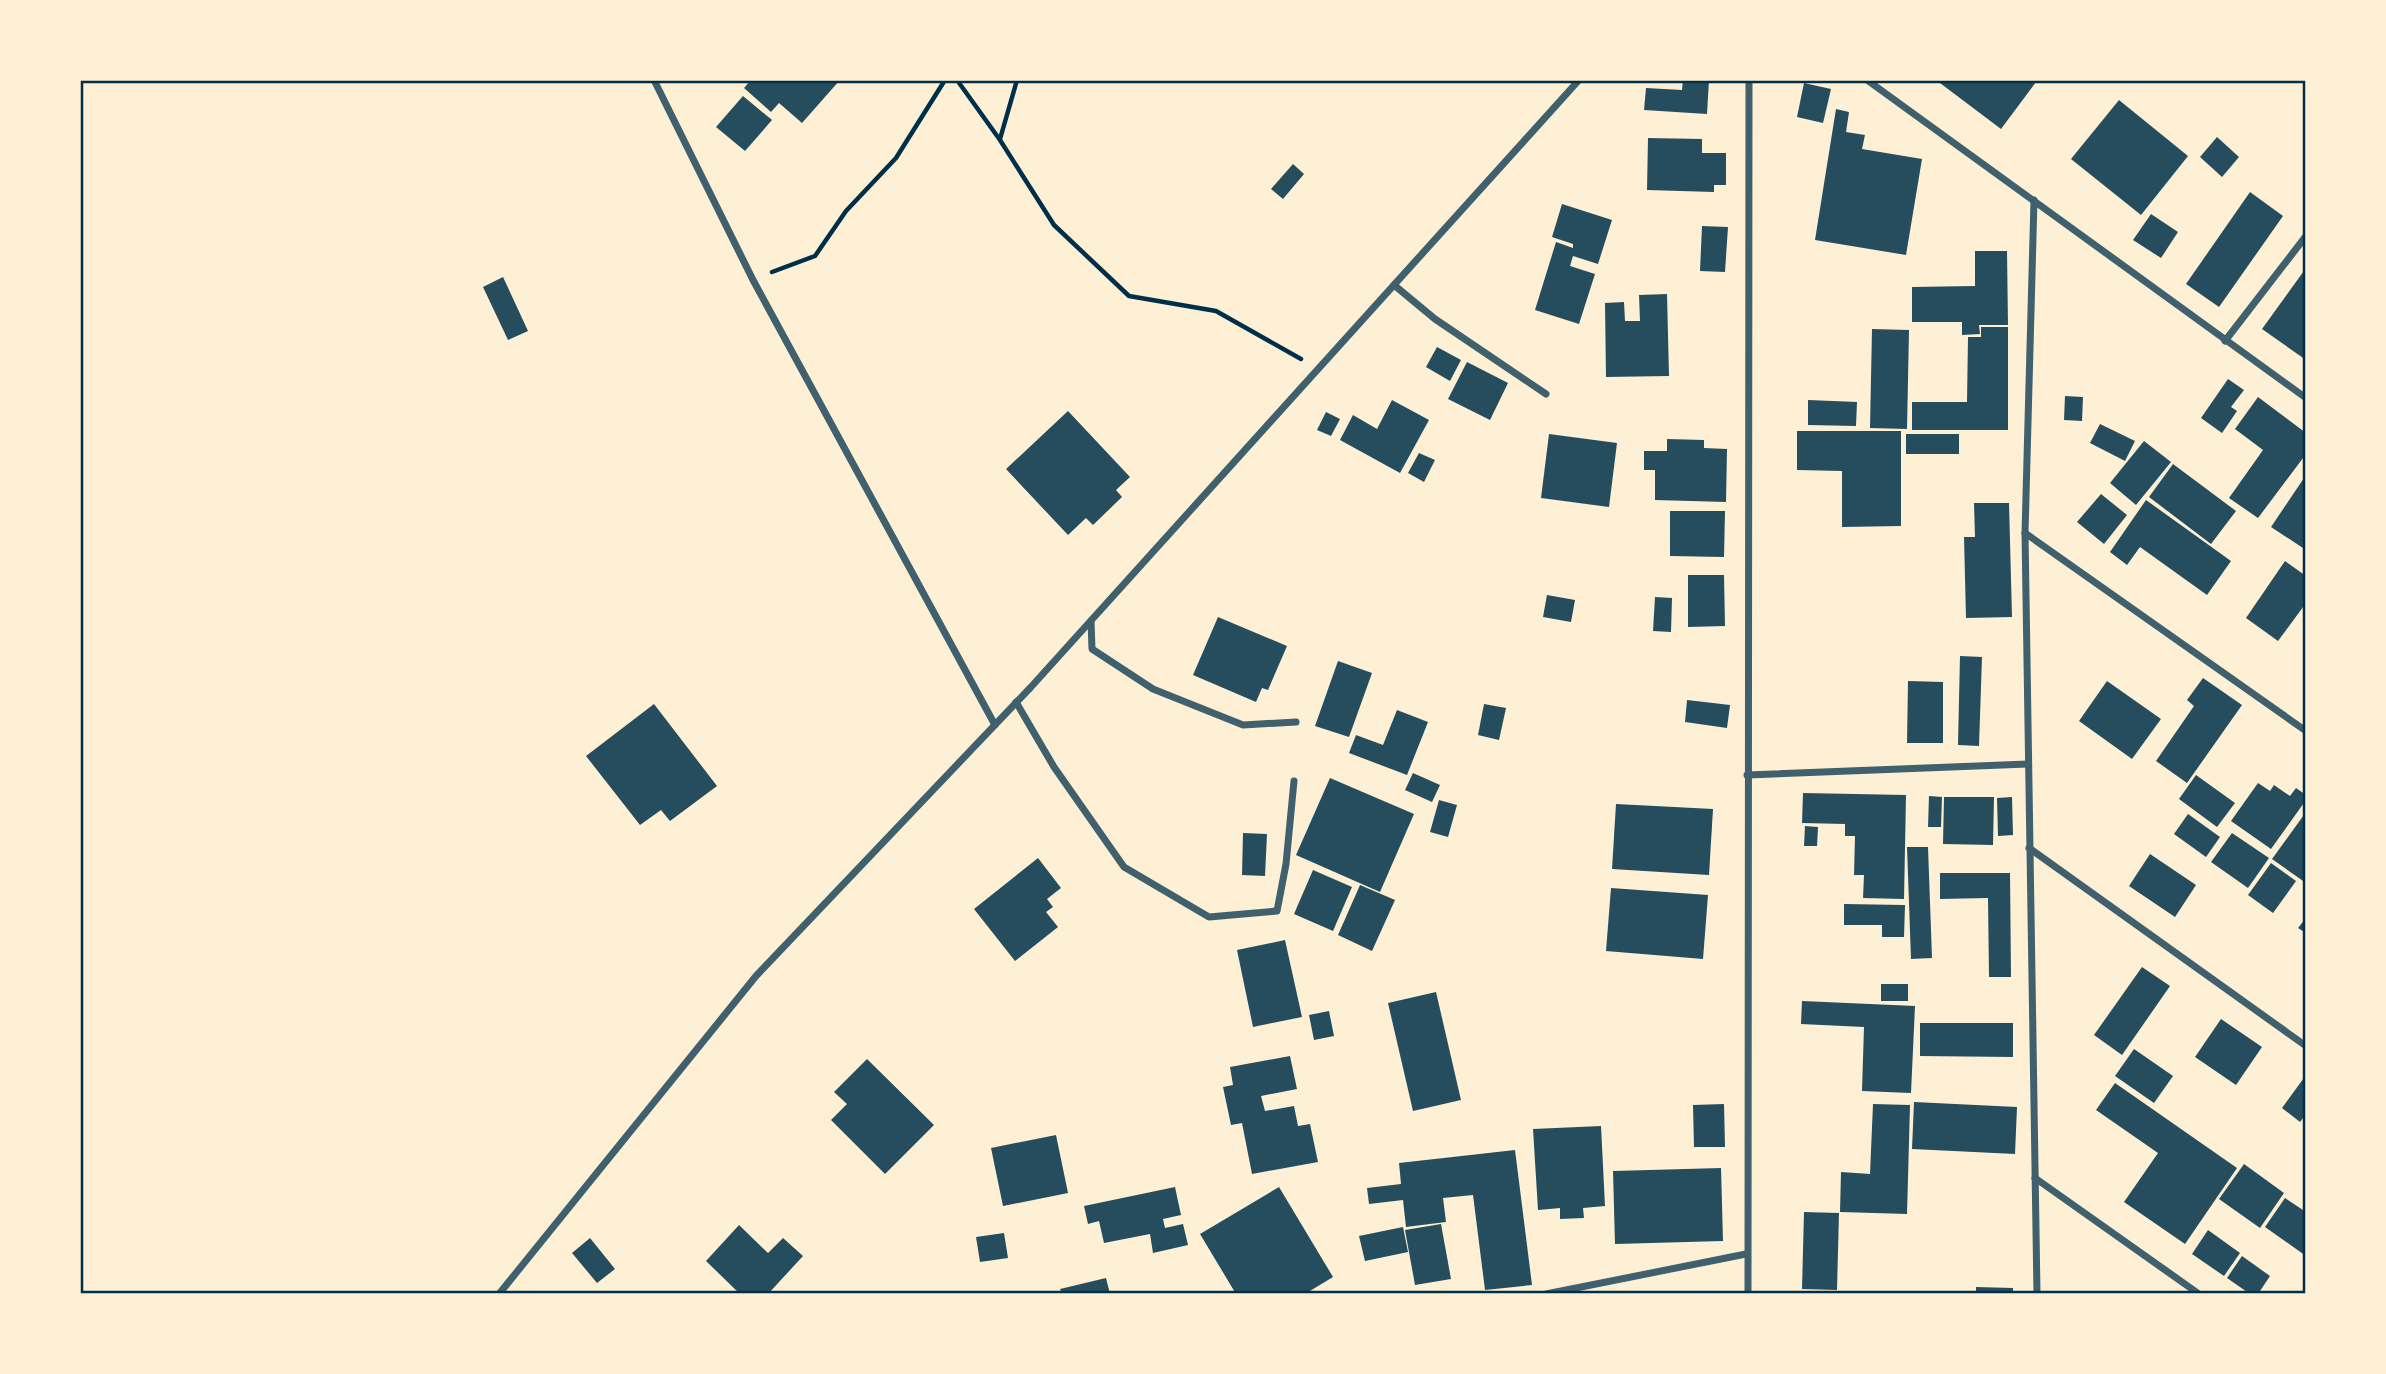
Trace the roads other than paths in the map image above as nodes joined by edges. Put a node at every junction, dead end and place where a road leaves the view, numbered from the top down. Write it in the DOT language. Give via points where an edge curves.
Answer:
graph roads {
  1 [pos="653,80"];
  2 [pos="1579,80"];
  3 [pos="1749,80"];
  4 [pos="1867,80"];
  5 [pos="2035,200"];
  6 [pos="2305,236"];
  7 [pos="1394,285"];
  8 [pos="2225,341"];
  9 [pos="1546,394"];
  10 [pos="2305,398"];
  11 [pos="2025,533"];
  12 [pos="1091,620"];
  13 [pos="1016,702"];
  14 [pos="1296,722"];
  15 [pos="995,725"];
  16 [pos="2305,731"];
  17 [pos="2028,764"];
  18 [pos="1748,775"];
  19 [pos="1294,781"];
  20 [pos="2029,848"];
  21 [pos="2305,1046"];
  22 [pos="2035,1178"];
  23 [pos="1746,1254"];
  24 [pos="499,1293"];
  25 [pos="1546,1293"];
  26 [pos="1748,1293"];
  27 [pos="2037,1293"];
  28 [pos="2199,1293"];
  1 -- 15 [label="street" via="753,280"];
  2 -- 7 [label="street"];
  3 -- 18 [label="street"];
  4 -- 5 [label="street"];
  5 -- 8 [label="street"];
  5 -- 11 [label="street"];
  6 -- 8 [label="street"];
  7 -- 9 [label="street" via="1435,319"];
  7 -- 12 [label="street"];
  8 -- 10 [label="street"];
  11 -- 16 [label="street"];
  11 -- 17 [label="street"];
  12 -- 13 [label="street"];
  12 -- 14 [label="street" via="1092,649 1153,690 1243,725"];
  13 -- 15 [label="street"];
  13 -- 19 [label="street" via="1054,767 1124,867 1209,917 1277,911"];
  15 -- 24 [label="street" via="756,976"];
  17 -- 18 [label="street"];
  17 -- 20 [label="street"];
  18 -- 23 [label="street"];
  20 -- 21 [label="street"];
  20 -- 22 [label="street"];
  22 -- 27 [label="street"];
  22 -- 28 [label="street"];
  23 -- 25 [label="street"];
  23 -- 26 [label="street"];
}
